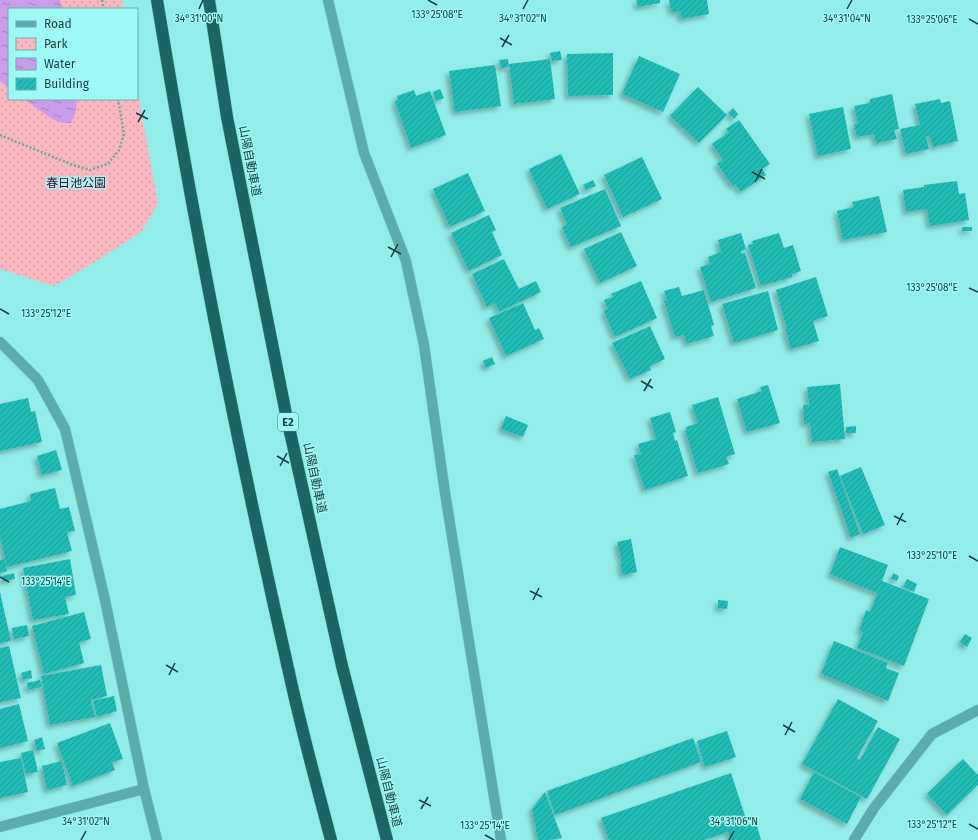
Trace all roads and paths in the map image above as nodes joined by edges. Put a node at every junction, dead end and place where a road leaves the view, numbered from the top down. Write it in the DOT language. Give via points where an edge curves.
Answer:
graph roads {
  1 [pos="157,0"];
  2 [pos="209,0"];
  3 [pos="328,0"];
  4 [pos="118,100"];
  5 [pos="0,135"];
  6 [pos="0,342"];
  7 [pos="978,710"];
  8 [pos="144,789"];
  9 [pos="0,827"];
  10 [pos="156,840"];
  11 [pos="331,840"];
  12 [pos="387,840"];
  13 [pos="501,840"];
  14 [pos="854,840"];
  1 -- 11 [label="highway" via="178,127 235,427 290,679"];
  2 -- 12 [label="highway, 山陽自動車道 / E2" via="227,117 286,414 342,666"];
  3 -- 13 [label="street" via="364,153 406,261 424,345"];
  4 -- 5 [label="path" via="124,134 119,150 108,164 90,170"];
  6 -- 8 [label="street" via="38,380 65,429 105,600"];
  7 -- 14 [label="street" via="932,734 874,808"];
  8 -- 9 [label="street"];
  8 -- 10 [label="street"];
}
